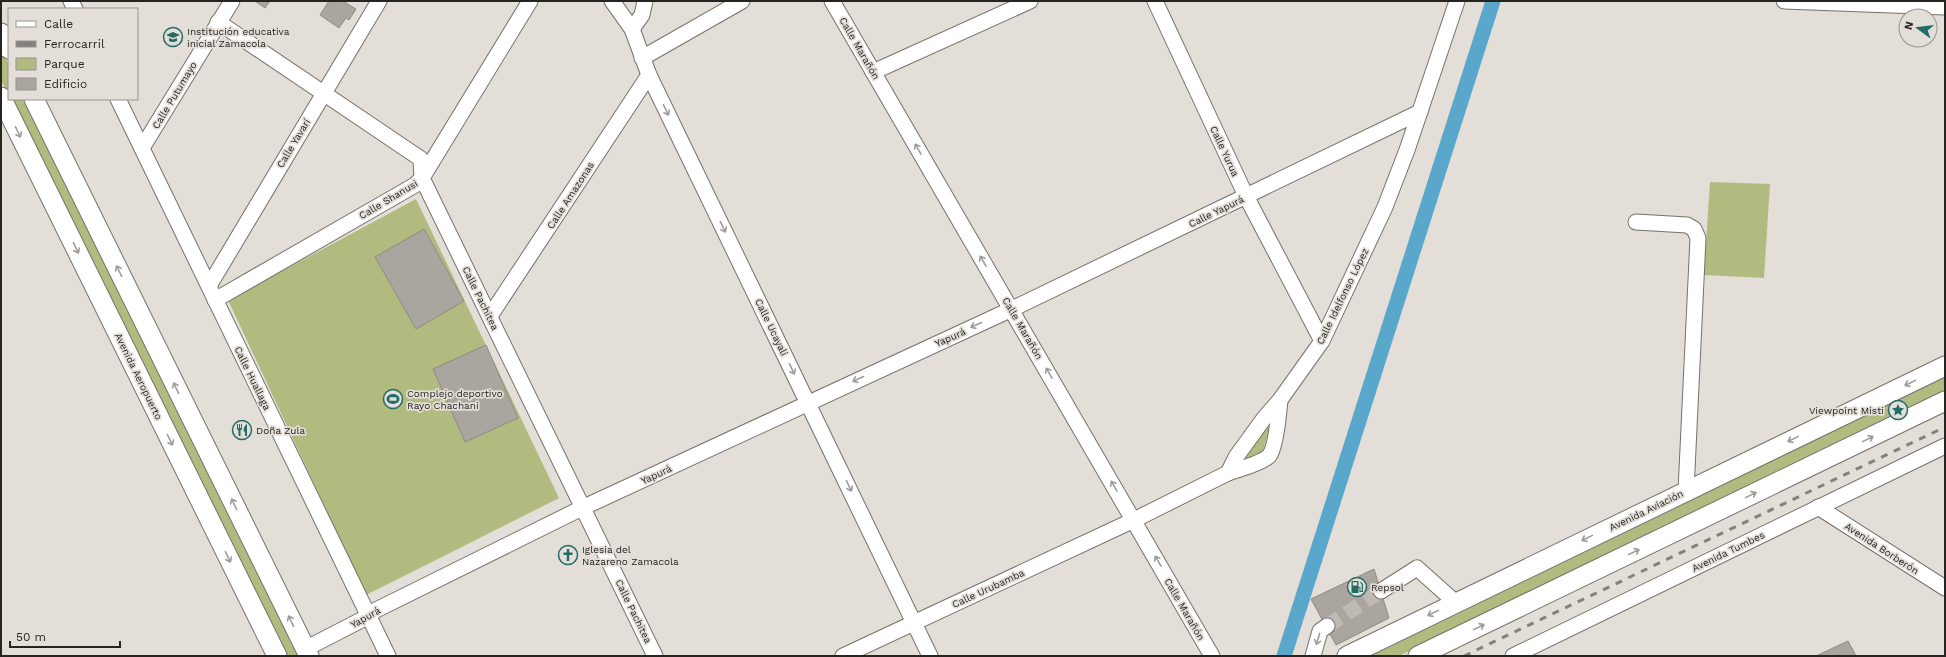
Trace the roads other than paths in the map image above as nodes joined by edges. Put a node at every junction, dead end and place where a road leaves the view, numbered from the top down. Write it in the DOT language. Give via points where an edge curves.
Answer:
graph roads {
  1 [pos="232,1"];
  2 [pos="379,1"];
  3 [pos="530,1"];
  4 [pos="612,1"];
  5 [pos="645,1"];
  6 [pos="742,1"];
  7 [pos="832,1"];
  8 [pos="1030,1"];
  9 [pos="1155,1"];
  10 [pos="1457,1"];
  11 [pos="1784,1"];
  12 [pos="1945,7"];
  13 [pos="218,22"];
  14 [pos="632,29"];
  15 [pos="1,33"];
  16 [pos="8,47"];
  17 [pos="642,58"];
  18 [pos="874,72"];
  19 [pos="649,74"];
  20 [pos="323,93"];
  21 [pos="1,97"];
  22 [pos="34,100"];
  23 [pos="118,100"];
  24 [pos="1420,112"];
  25 [pos="142,148"];
  26 [pos="422,178"];
  27 [pos="1246,196"];
  28 [pos="1636,222"];
  29 [pos="209,286"];
  30 [pos="215,300"];
  31 [pos="1012,309"];
  32 [pos="490,316"];
  33 [pos="1322,341"];
  34 [pos="1945,366"];
  35 [pos="1280,400"];
  36 [pos="1945,401"];
  37 [pos="809,402"];
  38 [pos="1945,446"];
  39 [pos="1228,473"];
  40 [pos="1686,491"];
  41 [pos="584,507"];
  42 [pos="1818,507"];
  43 [pos="1134,520"];
  44 [pos="1945,588"];
  45 [pos="1381,591"];
  46 [pos="1455,602"];
  47 [pos="369,616"];
  48 [pos="914,622"];
  49 [pos="1327,626"];
  50 [pos="307,652"];
  51 [pos="277,656"];
  52 [pos="388,656"];
  53 [pos="655,656"];
  54 [pos="843,656"];
  55 [pos="930,656"];
  56 [pos="1212,656"];
  57 [pos="1313,656"];
  58 [pos="1347,656"];
  59 [pos="1418,656"];
  60 [pos="1512,656"];
  1 -- 13 [label="street, Calle Putumayo"];
  2 -- 20 [label="street, Calle Yavarí"];
  3 -- 26 [label="street, Calle Shanusi"];
  4 -- 14 [label="street, Calle Ucayali"];
  5 -- 14 [label="street" via="642,15"];
  6 -- 17 [label="street"];
  7 -- 18 [label="street, Calle Marañón"];
  8 -- 18 [label="street"];
  9 -- 27 [label="street, Calle Yurua"];
  10 -- 24 [label="street, Calle Idelfonso López"];
  11 -- 12 [label="street"];
  13 -- 20 [label="street, Calle Pachitea"];
  13 -- 25 [label="street, Calle Putumayo"];
  14 -- 17 [label="street, Calle Ucayali"];
  15 -- 16 [label="main road"];
  17 -- 19 [label="street, Calle Ucayali"];
  31 -- 18 [label="street, Calle Marañón, one-way"];
  19 -- 32 [label="street, Calle Amazonas"];
  19 -- 37 [label="street, Calle Ucayali, one-way"];
  20 -- 26 [label="street, Calle Pachitea" via="421,159"];
  20 -- 29 [label="street, Calle Yavarí"];
  21 -- 51 [label="main road, Avenida Aeropuerto, one-way"];
  50 -- 22 [label="main road, one-way"];
  23 -- 25 [label="street, Calle Huallaga"];
  24 -- 27 [label="street, Calle Yapurá"];
  24 -- 33 [label="street, Calle Idelfonso López" via="1385,207"];
  25 -- 29 [label="street, Calle Huallaga"];
  26 -- 30 [label="street, Calle Shanusi" via="416,185"];
  26 -- 32 [label="street, Calle Pachitea"];
  27 -- 31 [label="street, Calle Yapurá"];
  27 -- 33 [label="street, Calle Yurua"];
  28 -- 40 [label="street" via="1687,225 1694,229 1698,238"];
  29 -- 30 [label="street, Calle Huallaga"];
  30 -- 47 [label="street, Calle Huallaga"];
  31 -- 37 [label="street, Yapurá, one-way"];
  43 -- 31 [label="street, Calle Marañón, one-way"];
  32 -- 41 [label="street, Calle Pachitea"];
  33 -- 35 [label="street, Calle Idelfonso López"];
  34 -- 40 [label="main road, Avenida Aviación, one-way"];
  35 -- 39 [label="street, Calle Idelfonso López" via="1236,456"];
  35 -- 39 [label="street" via="1272,451 1268,456 1246,467"];
  59 -- 36 [label="main road, one-way"];
  37 -- 41 [label="street, Yapurá"];
  37 -- 48 [label="street, Calle Ucayali, one-way"];
  38 -- 42 [label="street, Avenida Tumbes"];
  39 -- 43 [label="street"];
  40 -- 46 [label="main road, Avenida Aviación, one-way"];
  41 -- 47 [label="street, Yapurá" via="376,610"];
  41 -- 53 [label="street, Calle Pachitea"];
  42 -- 44 [label="street, Avenida Borberón"];
  42 -- 60 [label="street, Avenida Tumbes"];
  43 -- 48 [label="street, Calle Urubamba"];
  56 -- 43 [label="street, Calle Marañón, one-way"];
  45 -- 46 [label="street" via="1417,568"];
  46 -- 58 [label="main road, Avenida Aviación, one-way"];
  47 -- 50 [label="street, Yapurá"];
  47 -- 52 [label="street, Calle Huallaga"];
  48 -- 54 [label="street, Calle Urubamba"];
  48 -- 55 [label="street, Calle Ucayali"];
  49 -- 57 [label="street, one-way" via="1320,631"];
}
